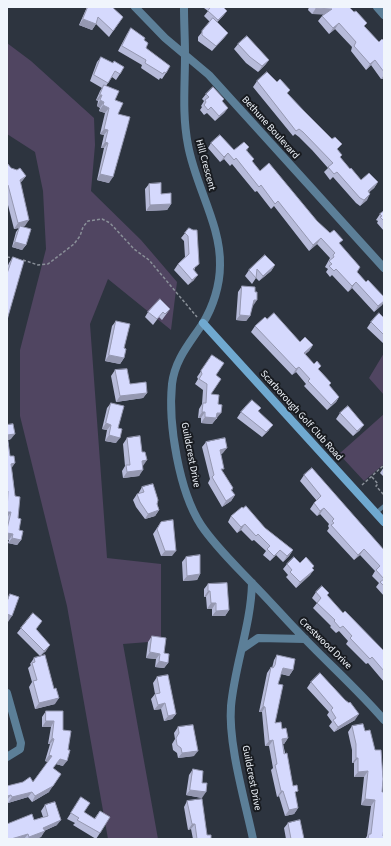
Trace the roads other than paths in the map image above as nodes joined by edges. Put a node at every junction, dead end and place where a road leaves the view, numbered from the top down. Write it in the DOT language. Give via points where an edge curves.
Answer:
graph roads {
  1 [pos="135,7"];
  2 [pos="184,7"];
  3 [pos="377,7"];
  4 [pos="384,14"];
  5 [pos="185,55"];
  6 [pos="384,268"];
  7 [pos="203,323"];
  8 [pos="384,506"];
  9 [pos="376,514"];
  10 [pos="384,522"];
  11 [pos="252,583"];
  12 [pos="305,639"];
  13 [pos="242,649"];
  14 [pos="7,693"];
  15 [pos="384,720"];
  16 [pos="7,757"];
  17 [pos="253,839"];
  1 -- 5 [label="street, Bethune Boulevard"];
  2 -- 5 [label="street, Hill Crescent"];
  3 -- 4 [label="street"];
  5 -- 6 [label="street, Bethune Boulevard" via="209,75"];
  5 -- 7 [label="street, Hill Crescent" via="185,121 188,144 216,232 220,254 216,292"];
  7 -- 9 [label="street, Scarborough Golf Club Road"];
  7 -- 11 [label="street, Guildcrest Drive" via="184,348 173,379 171,404 176,446 184,486 202,525 226,557"];
  8 -- 9 [label="lane"];
  9 -- 10 [label="street, Scarborough Golf Club Road"];
  11 -- 12 [label="street, Crestwood Drive"];
  11 -- 13 [label="street, Guildcrest Drive" via="252,601"];
  12 -- 13 [label="street" via="258,638"];
  12 -- 15 [label="street, Crestwood Drive" via="358,689"];
  13 -- 17 [label="street, Guildcrest Drive" via="231,707 238,771"];
  14 -- 16 [label="street" via="21,743 20,749"];
}
